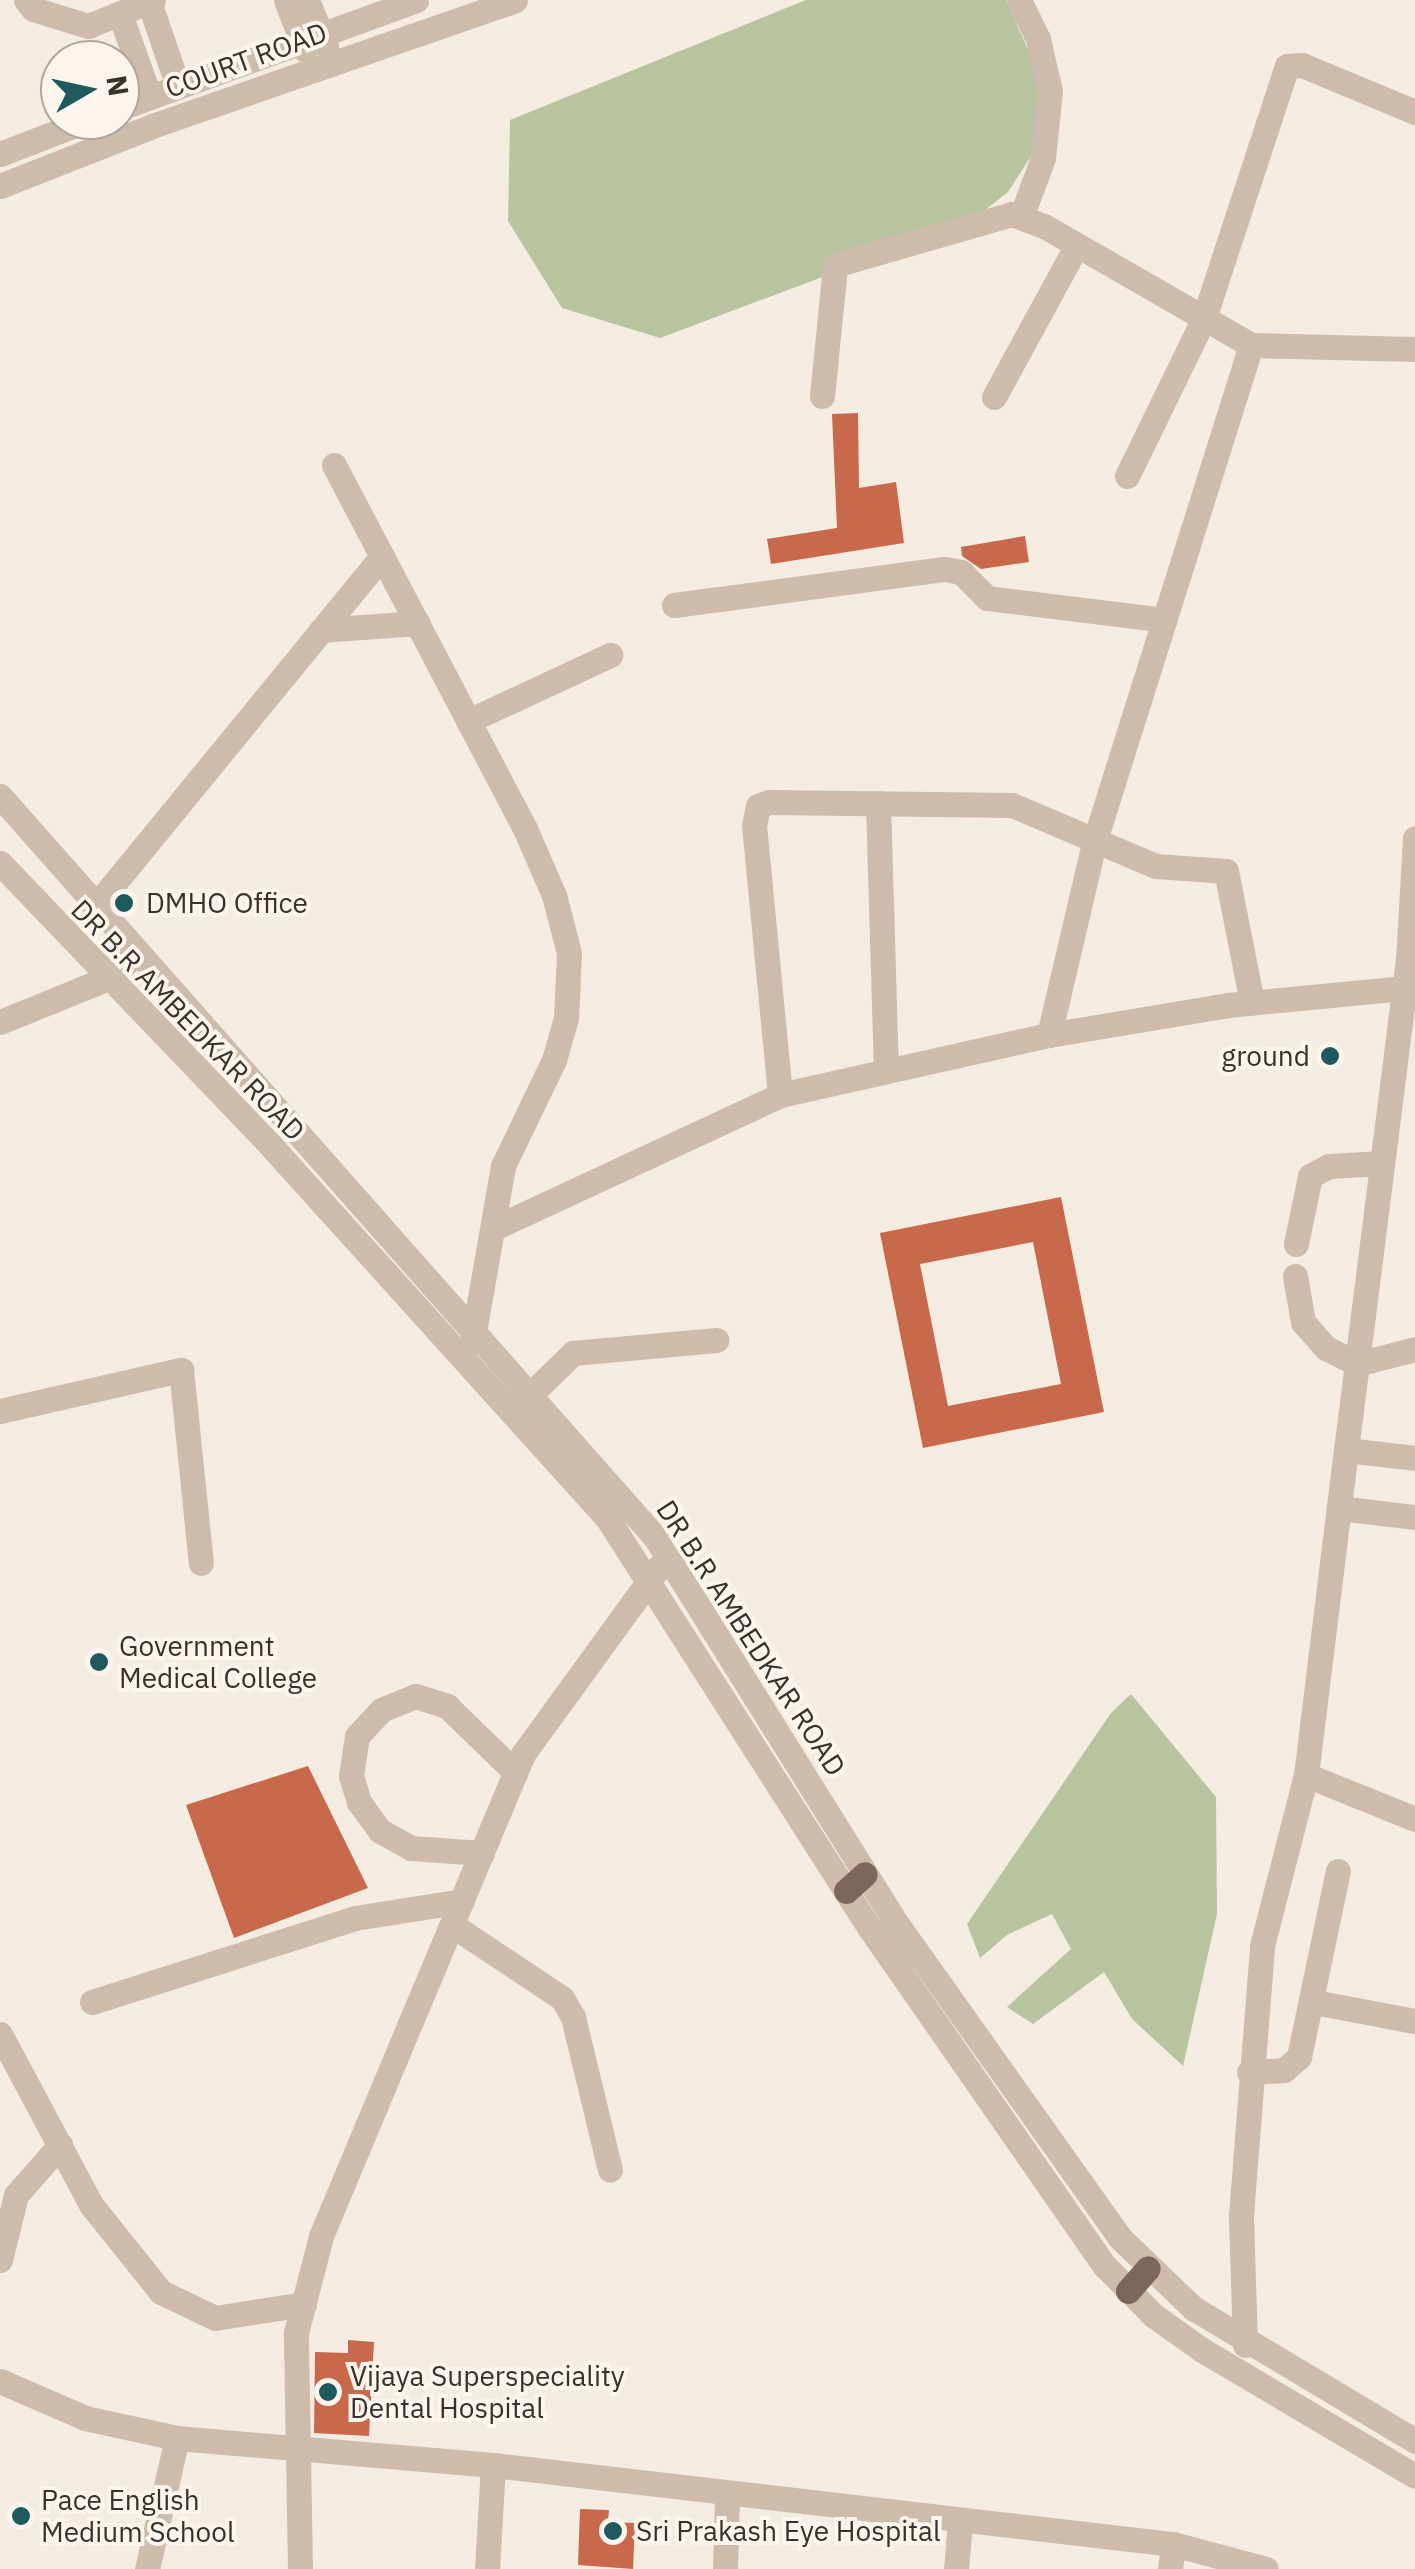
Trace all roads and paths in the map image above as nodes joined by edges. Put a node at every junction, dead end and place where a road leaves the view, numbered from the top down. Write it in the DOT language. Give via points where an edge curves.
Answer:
graph roads {
  1 [pos="26,0"];
  2 [pos="286,0"];
  3 [pos="306,0"];
  4 [pos="416,0"];
  5 [pos="515,0"];
  6 [pos="1019,0"];
  7 [pos="151,1"];
  8 [pos="351,10"];
  9 [pos="120,14"];
  10 [pos="310,34"];
  11 [pos="321,65"];
  12 [pos="178,86"];
  13 [pos="149,96"];
  14 [pos="140,100"];
  15 [pos="1415,112"];
  16 [pos="40,139"];
  17 [pos="0,154"];
  18 [pos="0,186"];
  19 [pos="1021,217"];
  20 [pos="1078,245"];
  21 [pos="1204,318"];
  22 [pos="1250,345"];
  23 [pos="1415,349"];
  24 [pos="822,396"];
  25 [pos="994,396"];
  26 [pos="334,466"];
  27 [pos="1127,476"];
  28 [pos="382,556"];
  29 [pos="674,605"];
  30 [pos="1165,620"];
  31 [pos="418,623"];
  32 [pos="321,630"];
  33 [pos="610,655"];
  34 [pos="468,721"];
  35 [pos="0,796"];
  36 [pos="878,803"];
  37 [pos="1415,838"];
  38 [pos="1094,843"];
  39 [pos="0,862"];
  40 [pos="94,908"];
  41 [pos="138,954"];
  42 [pos="106,980"];
  43 [pos="1404,988"];
  44 [pos="1252,1002"];
  45 [pos="0,1022"];
  46 [pos="1049,1035"];
  47 [pos="886,1071"];
  48 [pos="780,1095"];
  49 [pos="1382,1163"];
  50 [pos="494,1228"];
  51 [pos="1296,1244"];
  52 [pos="1294,1276"];
  53 [pos="716,1340"];
  54 [pos="471,1345"];
  55 [pos="1415,1349"];
  56 [pos="1357,1364"];
  57 [pos="532,1394"];
  58 [pos="0,1412"];
  59 [pos="1346,1450"];
  60 [pos="1415,1458"];
  61 [pos="1339,1508"];
  62 [pos="1415,1516"];
  63 [pos="667,1556"];
  64 [pos="201,1562"];
  65 [pos="649,1580"];
  66 [pos="515,1772"];
  67 [pos="1306,1775"];
  68 [pos="1415,1820"];
  69 [pos="482,1853"];
  70 [pos="1338,1871"];
  71 [pos="856,1882"];
  72 [pos="457,1913"];
  73 [pos="92,2002"];
  74 [pos="1314,2002"];
  75 [pos="1415,2021"];
  76 [pos="0,2034"];
  77 [pos="1250,2072"];
  78 [pos="60,2145"];
  79 [pos="610,2170"];
  80 [pos="0,2260"];
  81 [pos="1148,2268"];
  82 [pos="1128,2291"];
  83 [pos="304,2304"];
  84 [pos="1245,2334"];
  85 [pos="1247,2376"];
  86 [pos="0,2381"];
  87 [pos="177,2438"];
  88 [pos="1415,2441"];
  89 [pos="298,2450"];
  90 [pos="493,2465"];
  91 [pos="1415,2476"];
  92 [pos="727,2497"];
  93 [pos="960,2522"];
  94 [pos="1172,2556"];
  95 [pos="147,2569"];
  96 [pos="300,2569"];
  97 [pos="487,2569"];
  98 [pos="725,2569"];
  99 [pos="956,2569"];
  100 [pos="1266,2569"];
  1 -- 9 [label="street" via="33,9 82,26"];
  2 -- 10 [label="street"];
  3 -- 10 [label="street"];
  4 -- 8 [label="street, COURT ROAD"];
  5 -- 11 [label="street, COURT ROAD"];
  6 -- 19 [label="street" via="1038,39 1050,91 1043,158"];
  7 -- 9 [label="street"];
  7 -- 12 [label="street"];
  8 -- 10 [label="street, COURT ROAD"];
  9 -- 13 [label="street"];
  10 -- 11 [label="street"];
  10 -- 12 [label="street, COURT ROAD"];
  11 -- 18 [label="street, COURT ROAD"];
  12 -- 13 [label="street, COURT ROAD"];
  13 -- 14 [label="street, COURT ROAD"];
  15 -- 21 [label="street" via="1302,65 1287,66"];
  16 -- 17 [label="street"];
  19 -- 20 [label="street"];
  19 -- 24 [label="street" via="1012,214 835,265"];
  20 -- 21 [label="street"];
  20 -- 25 [label="street"];
  21 -- 22 [label="street"];
  21 -- 27 [label="street"];
  22 -- 23 [label="street"];
  22 -- 30 [label="street"];
  26 -- 28 [label="street"];
  28 -- 31 [label="street"];
  28 -- 32 [label="street"];
  29 -- 30 [label="street" via="946,569 961,572 979,596"];
  30 -- 38 [label="street"];
  31 -- 32 [label="street"];
  31 -- 34 [label="street"];
  32 -- 40 [label="street"];
  33 -- 34 [label="street"];
  34 -- 50 [label="street" via="554,894 569,953 566,1018 548,1072 509,1147"];
  35 -- 40 [label="street, DR B.R AMBEDKAR ROAD"];
  36 -- 38 [label="street" via="1012,804"];
  36 -- 47 [label="street"];
  36 -- 48 [label="street" via="769,802 753,813"];
  37 -- 43 [label="street"];
  38 -- 44 [label="street" via="1156,866 1226,871"];
  38 -- 46 [label="street"];
  39 -- 42 [label="street, DR B.R AMBEDKAR ROAD"];
  40 -- 41 [label="street, DR B.R AMBEDKAR ROAD"];
  41 -- 42 [label="street"];
  41 -- 54 [label="street, DR B.R AMBEDKAR ROAD"];
  42 -- 45 [label="street"];
  42 -- 54 [label="street, DR B.R AMBEDKAR ROAD"];
  43 -- 44 [label="street"];
  43 -- 49 [label="street"];
  44 -- 46 [label="street"];
  46 -- 47 [label="street"];
  47 -- 48 [label="street"];
  48 -- 50 [label="street"];
  49 -- 51 [label="street" via="1329,1166 1310,1176"];
  49 -- 56 [label="street"];
  50 -- 54 [label="street"];
  52 -- 56 [label="street" via="1304,1322 1326,1348"];
  53 -- 57 [label="street" via="573,1353"];
  54 -- 57 [label="street, DR B.R AMBEDKAR ROAD"];
  54 -- 65 [label="street, DR B.R AMBEDKAR ROAD"];
  55 -- 56 [label="street"];
  56 -- 59 [label="street"];
  57 -- 63 [label="street, DR B.R AMBEDKAR ROAD"];
  58 -- 64 [label="street" via="181,1370"];
  59 -- 60 [label="street"];
  59 -- 61 [label="street"];
  61 -- 62 [label="street"];
  61 -- 67 [label="street"];
  63 -- 65 [label="street"];
  63 -- 71 [label="street, DR B.R AMBEDKAR ROAD"];
  65 -- 66 [label="street"];
  65 -- 71 [label="street, DR B.R AMBEDKAR ROAD"];
  66 -- 69 [label="street"];
  66 -- 69 [label="street" via="446,1706 415,1696 382,1710 357,1736 350,1776 358,1802 380,1831 411,1848"];
  67 -- 68 [label="street"];
  67 -- 77 [label="street" via="1262,1946"];
  69 -- 72 [label="street"];
  70 -- 74 [label="street"];
  71 -- 81 [label="street, DR B.R AMBEDKAR ROAD"];
  71 -- 82 [label="street, DR B.R AMBEDKAR ROAD"];
  72 -- 73 [label="street" via="355,1918"];
  72 -- 79 [label="street" via="562,1998"];
  72 -- 83 [label="street" via="322,2236"];
  74 -- 75 [label="street"];
  74 -- 77 [label="street" via="1299,2057 1284,2070"];
  76 -- 78 [label="street"];
  77 -- 84 [label="street" via="1241,2215"];
  78 -- 80 [label="street" via="16,2196"];
  78 -- 83 [label="street" via="92,2206 161,2292 216,2318"];
  81 -- 82 [label="main road"];
  81 -- 84 [label="street, DR B.R AMBEDKAR ROAD" via="1193,2308"];
  82 -- 85 [label="street, DR B.R AMBEDKAR ROAD" via="1190,2342"];
  83 -- 89 [label="street" via="296,2333"];
  84 -- 85 [label="street"];
  84 -- 88 [label="street, DR B.R AMBEDKAR ROAD"];
  85 -- 91 [label="street, DR B.R AMBEDKAR ROAD"];
  86 -- 87 [label="street" via="85,2418"];
  87 -- 89 [label="street"];
  87 -- 95 [label="street"];
  89 -- 90 [label="street"];
  89 -- 96 [label="street"];
  90 -- 92 [label="street"];
  90 -- 97 [label="street"];
  92 -- 93 [label="street"];
  92 -- 98 [label="street"];
  93 -- 94 [label="street"];
  93 -- 99 [label="street"];
  94 -- 100 [label="street"];
}
